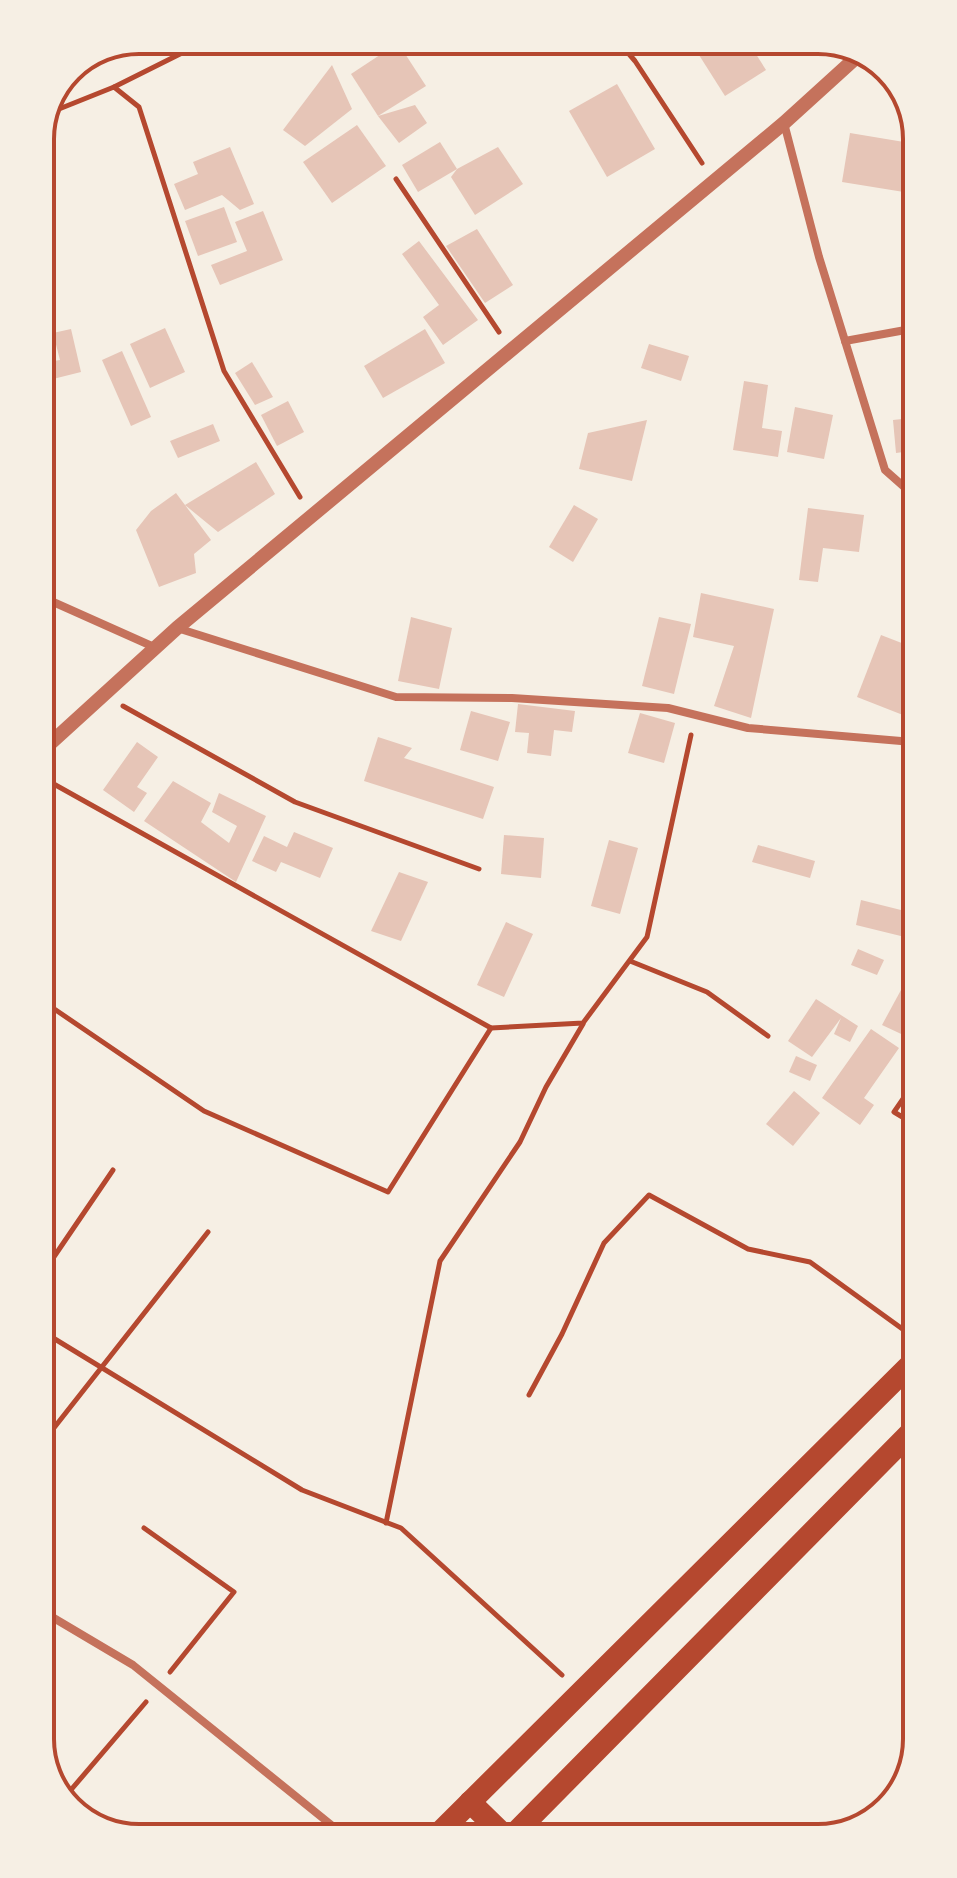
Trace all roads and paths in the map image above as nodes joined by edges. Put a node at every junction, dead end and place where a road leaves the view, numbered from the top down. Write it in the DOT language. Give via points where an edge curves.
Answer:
graph roads {
  1 [pos="180,54"];
  2 [pos="629,54"];
  3 [pos="852,61"];
  4 [pos="114,87"];
  5 [pos="60,109"];
  6 [pos="784,123"];
  7 [pos="396,179"];
  8 [pos="714,181"];
  9 [pos="903,330"];
  10 [pos="845,341"];
  11 [pos="511,349"];
  12 [pos="903,486"];
  13 [pos="311,515"];
  14 [pos="54,602"];
  15 [pos="177,628"];
  16 [pos="154,647"];
  17 [pos="101,693"];
  18 [pos="696,715"];
  19 [pos="54,739"];
  20 [pos="903,742"];
  21 [pos="54,784"];
  22 [pos="479,869"];
  23 [pos="630,961"];
  24 [pos="54,1009"];
  25 [pos="583,1023"];
  26 [pos="491,1028"];
  27 [pos="768,1036"];
  28 [pos="903,1099"];
  29 [pos="903,1117"];
  30 [pos="113,1170"];
  31 [pos="208,1232"];
  32 [pos="54,1257"];
  33 [pos="903,1330"];
  34 [pos="54,1339"];
  35 [pos="100,1367"];
  36 [pos="903,1372"];
  37 [pos="529,1395"];
  38 [pos="54,1427"];
  39 [pos="903,1440"];
  40 [pos="386,1523"];
  41 [pos="144,1528"];
  42 [pos="54,1618"];
  43 [pos="159,1686"];
  44 [pos="581,1691"];
  45 [pos="71,1790"];
  46 [pos="470,1802"];
  47 [pos="330,1824"];
  48 [pos="448,1824"];
  49 [pos="493,1824"];
  50 [pos="524,1824"];
  1 -- 4 [label="path"];
  2 -- 8 [label="path"];
  3 -- 6 [label="street"];
  4 -- 5 [label="path"];
  4 -- 13 [label="path" via="139,107 224,371"];
  6 -- 8 [label="street"];
  6 -- 10 [label="street"];
  7 -- 11 [label="path"];
  8 -- 11 [label="street"];
  9 -- 10 [label="street"];
  10 -- 12 [label="street" via="885,470"];
  11 -- 13 [label="street"];
  13 -- 15 [label="street"];
  14 -- 16 [label="street"];
  15 -- 16 [label="street"];
  15 -- 18 [label="street" via="396,697 559,701 668,708"];
  16 -- 17 [label="street"];
  17 -- 19 [label="street"];
  17 -- 22 [label="path" via="295,802"];
  18 -- 20 [label="street" via="748,728"];
  18 -- 23 [label="path" via="647,937"];
  21 -- 26 [label="path"];
  23 -- 25 [label="path"];
  23 -- 27 [label="path" via="707,992"];
  24 -- 26 [label="path" via="204,1111 388,1192"];
  25 -- 26 [label="path"];
  25 -- 40 [label="path" via="520,1142 440,1261"];
  28 -- 29 [label="path" via="894,1112"];
  30 -- 32 [label="path"];
  31 -- 35 [label="path"];
  33 -- 37 [label="path" via="810,1262 748,1249 649,1195 604,1243"];
  34 -- 35 [label="path"];
  35 -- 38 [label="path"];
  35 -- 40 [label="path" via="302,1490"];
  36 -- 44 [label="highway"];
  39 -- 50 [label="highway"];
  40 -- 44 [label="path" via="401,1528"];
  41 -- 43 [label="path" via="234,1592"];
  42 -- 43 [label="street"];
  43 -- 45 [label="path"];
  43 -- 47 [label="street"];
  44 -- 46 [label="highway"];
  46 -- 48 [label="highway"];
  46 -- 49 [label="highway"];
}
